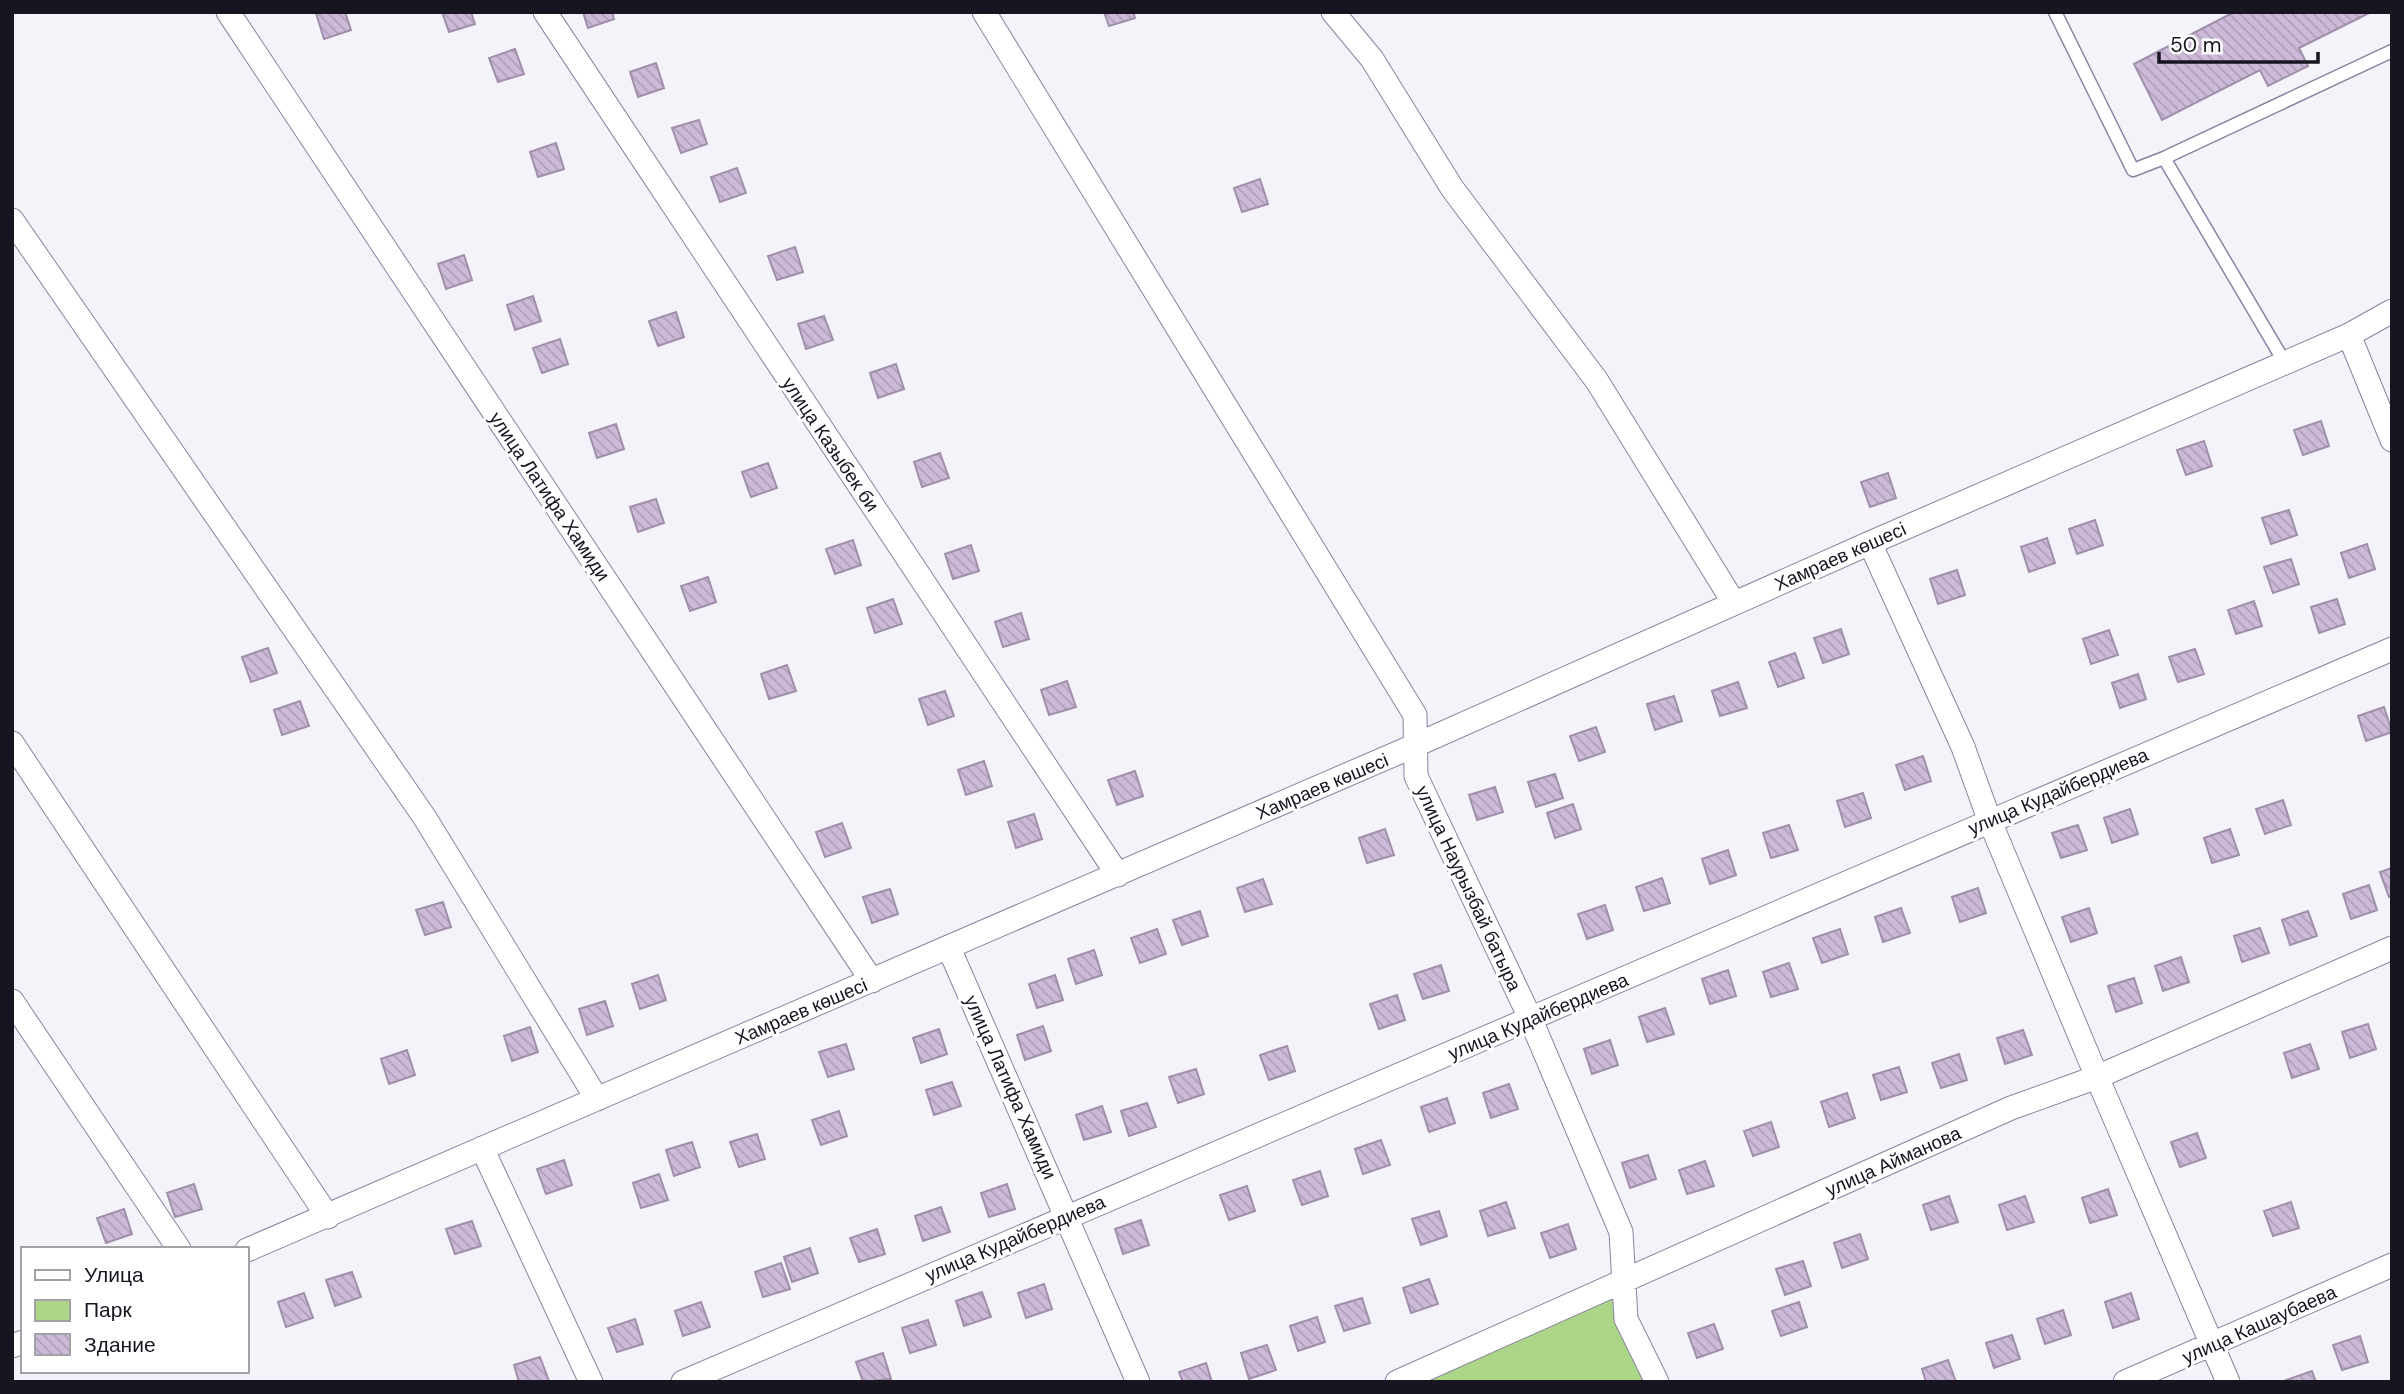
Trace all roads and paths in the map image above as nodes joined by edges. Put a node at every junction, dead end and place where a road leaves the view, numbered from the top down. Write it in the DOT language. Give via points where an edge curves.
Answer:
graph roads {
  1 [pos="228,12"];
  2 [pos="545,12"];
  3 [pos="984,12"];
  4 [pos="1333,12"];
  5 [pos="2055,12"];
  6 [pos="2392,51"];
  7 [pos="2164,158"];
  8 [pos="12,220"];
  9 [pos="2392,310"];
  10 [pos="2349,335"];
  11 [pos="2285,363"];
  12 [pos="2392,440"];
  13 [pos="1870,543"];
  14 [pos="1734,604"];
  15 [pos="2392,649"];
  16 [pos="12,743"];
  17 [pos="1416,745"];
  18 [pos="1989,819"];
  19 [pos="1118,875"];
  20 [pos="949,948"];
  21 [pos="2392,948"];
  22 [pos="872,981"];
  23 [pos="12,1001"];
  24 [pos="1531,1020"];
  25 [pos="2097,1077"];
  26 [pos="597,1099"];
  27 [pos="482,1148"];
  28 [pos="1068,1214"];
  29 [pos="328,1217"];
  30 [pos="178,1247"];
  31 [pos="248,1250"];
  32 [pos="2392,1265"];
  33 [pos="1624,1282"];
  34 [pos="2212,1346"];
  35 [pos="591,1382"];
  36 [pos="683,1382"];
  37 [pos="1138,1382"];
  38 [pos="1397,1382"];
  39 [pos="1657,1382"];
  40 [pos="2125,1382"];
  41 [pos="2228,1382"];
  1 -- 22 [label="street, улица Латифа Хамиди"];
  2 -- 19 [label="street, улица Казыбек би"];
  3 -- 17 [label="street, улица Наурызбай батыра" via="1415,715"];
  4 -- 14 [label="street" via="1372,60 1452,188 1597,381"];
  5 -- 7 [label="lane" via="2133,170"];
  6 -- 7 [label="lane"];
  7 -- 11 [label="lane"];
  8 -- 26 [label="street" via="425,818"];
  9 -- 10 [label="street, Хамраев көшесі"];
  10 -- 11 [label="street, Хамраев көшесі"];
  10 -- 12 [label="street"];
  11 -- 13 [label="street, Хамраев көшесі"];
  13 -- 14 [label="street, Хамраев көшесі"];
  13 -- 18 [label="street" via="1963,747"];
  14 -- 17 [label="street, Хамраев көшесі"];
  15 -- 18 [label="street, улица Кудайбердиева"];
  16 -- 29 [label="street"];
  17 -- 19 [label="street, Хамраев көшесі"];
  17 -- 24 [label="street, улица Наурызбай батыра" via="1416,776"];
  18 -- 24 [label="street, улица Кудайбердиева"];
  18 -- 25 [label="street"];
  19 -- 20 [label="street, Хамраев көшесі"];
  20 -- 22 [label="street, Хамраев көшесі"];
  20 -- 28 [label="street, улица Латифа Хамиди"];
  21 -- 25 [label="street, улица Айманова"];
  22 -- 26 [label="street, Хамраев көшесі"];
  23 -- 30 [label="street"];
  24 -- 28 [label="street, улица Кудайбердиева"];
  24 -- 33 [label="street, улица Наурызбай батыра" via="1620,1231"];
  25 -- 33 [label="street, улица Айманова" via="2011,1108"];
  25 -- 34 [label="street"];
  26 -- 27 [label="street, Хамраев көшесі"];
  27 -- 29 [label="street, Хамраев көшесі"];
  27 -- 35 [label="street"];
  28 -- 36 [label="street, улица Кудайбердиева"];
  28 -- 37 [label="street, улица Латифа Хамиди"];
  29 -- 31 [label="street, Хамраев көшесі"];
  32 -- 34 [label="street, улица Кашаубаева"];
  33 -- 38 [label="street, улица Айманова"];
  33 -- 39 [label="street, улица Наурызбай батыра" via="1626,1319"];
  34 -- 40 [label="street, улица Кашаубаева"];
  34 -- 41 [label="street"];
}
